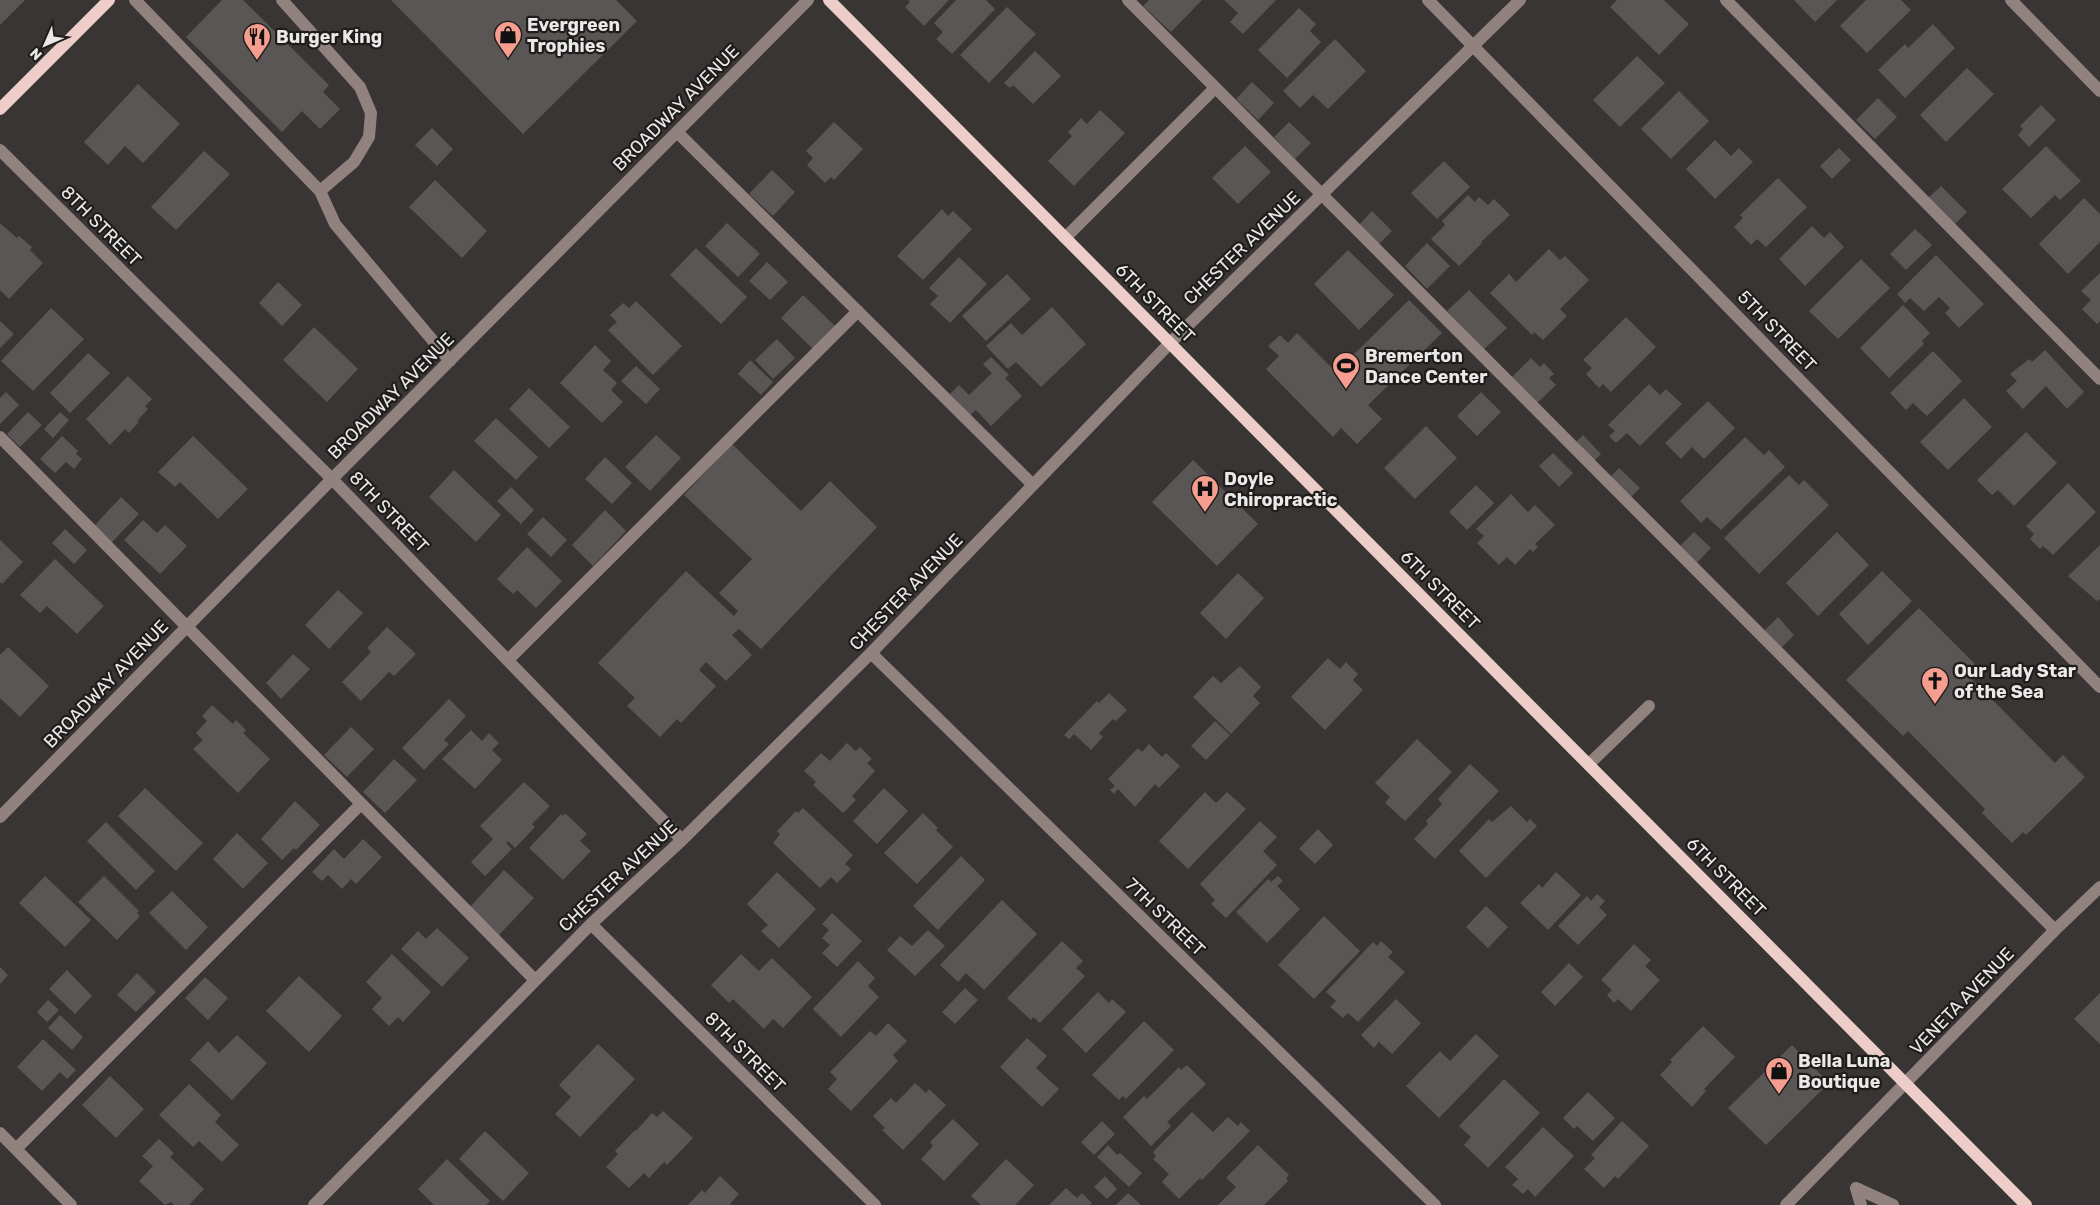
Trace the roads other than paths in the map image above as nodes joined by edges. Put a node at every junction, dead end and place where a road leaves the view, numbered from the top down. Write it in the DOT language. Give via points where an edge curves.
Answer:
graph roads {
  1 [pos="109,0"];
  2 [pos="135,0"];
  3 [pos="282,0"];
  4 [pos="808,0"];
  5 [pos="829,0"];
  6 [pos="1128,0"];
  7 [pos="1428,0"];
  8 [pos="1520,0"];
  9 [pos="1726,0"];
  10 [pos="2011,0"];
  11 [pos="1474,46"];
  12 [pos="1215,88"];
  13 [pos="2100,91"];
  14 [pos="0,109"];
  15 [pos="677,132"];
  16 [pos="0,150"];
  17 [pos="320,191"];
  18 [pos="1322,194"];
  19 [pos="1065,238"];
  20 [pos="858,312"];
  21 [pos="1170,343"];
  22 [pos="450,361"];
  23 [pos="2100,378"];
  24 [pos="2,443"];
  25 [pos="332,479"];
  26 [pos="1034,485"];
  27 [pos="188,626"];
  28 [pos="871,653"];
  29 [pos="508,660"];
  30 [pos="2100,687"];
  31 [pos="1649,706"];
  32 [pos="1589,764"];
  33 [pos="360,805"];
  34 [pos="0,818"];
  35 [pos="682,840"];
  36 [pos="2100,887"];
  37 [pos="591,924"];
  38 [pos="2055,930"];
  39 [pos="535,980"];
  40 [pos="1906,1083"];
  41 [pos="0,1133"];
  42 [pos="16,1149"];
  43 [pos="71,1205"];
  44 [pos="314,1205"];
  45 [pos="875,1205"];
  46 [pos="1435,1205"];
  47 [pos="1786,1205"];
  48 [pos="1861,1205"];
  49 [pos="1893,1205"];
  50 [pos="2026,1205"];
  1 -- 14 [label="main road"];
  2 -- 17 [label="street"];
  3 -- 17 [label="street" via="360,87 371,113 369,137 354,162"];
  4 -- 15 [label="street, BROADWAY AVENUE"];
  5 -- 19 [label="main road, 6TH STREET"];
  6 -- 12 [label="street"];
  7 -- 11 [label="street, 5TH STREET"];
  8 -- 11 [label="street, CHESTER AVENUE"];
  9 -- 23 [label="street"];
  10 -- 13 [label="street"];
  11 -- 18 [label="street, CHESTER AVENUE"];
  11 -- 30 [label="street, 5TH STREET"];
  12 -- 18 [label="street"];
  12 -- 19 [label="street"];
  15 -- 20 [label="street"];
  15 -- 22 [label="street, BROADWAY AVENUE"];
  16 -- 25 [label="street, 8TH STREET"];
  17 -- 22 [label="street" via="335,224"];
  18 -- 21 [label="street, CHESTER AVENUE"];
  18 -- 38 [label="street"];
  19 -- 21 [label="main road, 6TH STREET"];
  20 -- 26 [label="street"];
  20 -- 29 [label="street"];
  21 -- 26 [label="street, CHESTER AVENUE"];
  21 -- 32 [label="main road, 6TH STREET"];
  22 -- 25 [label="street, BROADWAY AVENUE"];
  24 -- 27 [label="street"];
  25 -- 27 [label="street, BROADWAY AVENUE"];
  25 -- 29 [label="street, 8TH STREET"];
  26 -- 28 [label="street, CHESTER AVENUE"];
  27 -- 33 [label="street"];
  27 -- 34 [label="street, BROADWAY AVENUE"];
  28 -- 35 [label="street, CHESTER AVENUE"];
  28 -- 46 [label="street, 7TH STREET"];
  29 -- 35 [label="street, 8TH STREET"];
  31 -- 32 [label="street"];
  32 -- 40 [label="main road, 6TH STREET"];
  33 -- 39 [label="street"];
  33 -- 42 [label="street"];
  35 -- 37 [label="street, CHESTER AVENUE"];
  36 -- 38 [label="street, VENETA AVENUE"];
  37 -- 39 [label="street, CHESTER AVENUE"];
  37 -- 45 [label="street, 8TH STREET"];
  38 -- 40 [label="street, VENETA AVENUE"];
  39 -- 44 [label="street, CHESTER AVENUE"];
  40 -- 47 [label="street, VENETA AVENUE"];
  40 -- 50 [label="main road, 6TH STREET"];
  41 -- 42 [label="street"];
  42 -- 43 [label="street"];
  48 -- 49 [label="street" via="1856,1188"];
}
